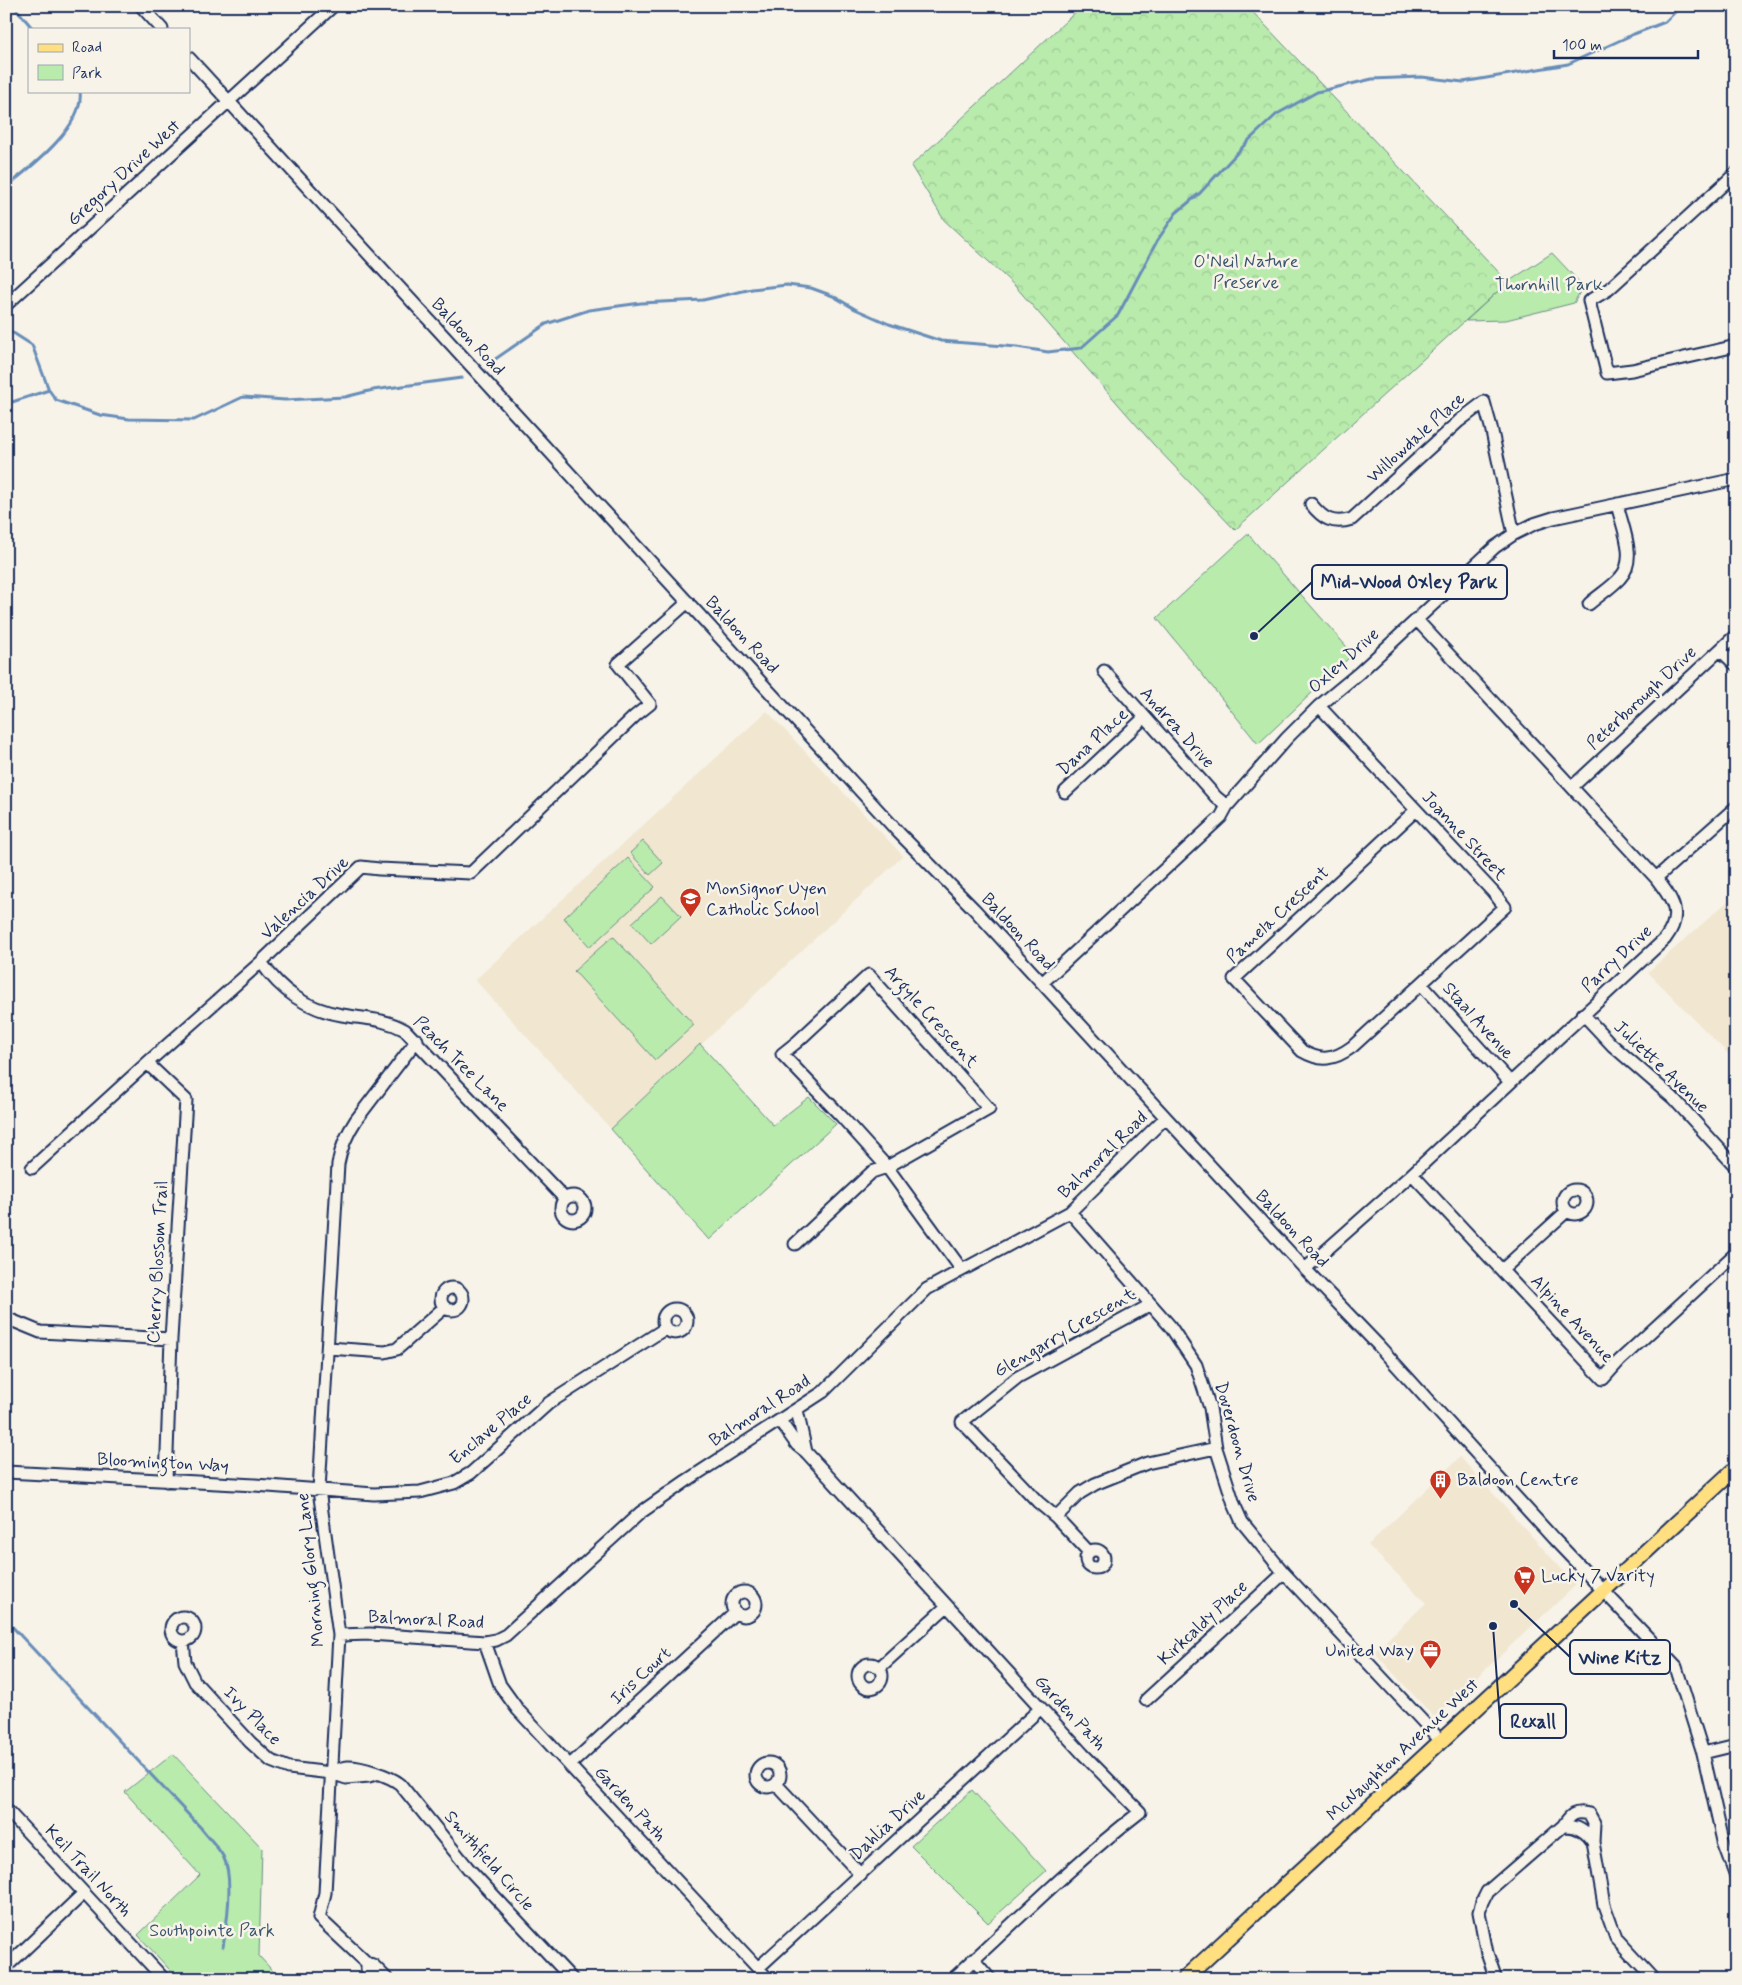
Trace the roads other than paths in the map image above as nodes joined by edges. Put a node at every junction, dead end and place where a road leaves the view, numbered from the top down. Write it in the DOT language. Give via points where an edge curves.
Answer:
graph roads {
  1 [pos="141,6"];
  2 [pos="332,6"];
  3 [pos="161,28"];
  4 [pos="190,59"];
  5 [pos="228,101"];
  6 [pos="1736,173"];
  7 [pos="6,305"];
  8 [pos="1736,346"];
  9 [pos="1736,479"];
  10 [pos="1311,504"];
  11 [pos="1617,504"];
  12 [pos="1514,534"];
  13 [pos="688,602"];
  14 [pos="1590,604"];
  15 [pos="1416,620"];
  16 [pos="1736,636"];
  17 [pos="1720,650"];
  18 [pos="1736,666"];
  19 [pos="1104,671"];
  20 [pos="1320,706"];
  21 [pos="1144,718"];
  22 [pos="1572,786"];
  23 [pos="1065,792"];
  24 [pos="1227,806"];
  25 [pos="1736,807"];
  26 [pos="1416,810"];
  27 [pos="1656,878"];
  28 [pos="261,962"];
  29 [pos="1042,983"];
  30 [pos="1421,984"];
  31 [pos="1583,1014"];
  32 [pos="416,1040"];
  33 [pos="146,1062"];
  34 [pos="1510,1082"];
  35 [pos="1165,1118"];
  36 [pos="887,1167"];
  37 [pos="1736,1167"];
  38 [pos="32,1168"];
  39 [pos="1412,1174"];
  40 [pos="565,1199"];
  41 [pos="1070,1212"];
  42 [pos="1567,1212"];
  43 [pos="795,1244"];
  44 [pos="1736,1253"];
  45 [pos="962,1270"];
  46 [pos="1305,1270"];
  47 [pos="1502,1270"];
  48 [pos="1150,1305"];
  49 [pos="445,1307"];
  50 [pos="6,1318"];
  51 [pos="666,1328"];
  52 [pos="171,1339"];
  53 [pos="328,1348"];
  54 [pos="797,1410"];
  55 [pos="780,1421"];
  56 [pos="1216,1448"];
  57 [pos="806,1452"];
  58 [pos="1736,1468"];
  59 [pos="6,1472"];
  60 [pos="166,1481"];
  61 [pos="319,1490"];
  62 [pos="1056,1517"];
  63 [pos="1088,1552"];
  64 [pos="1284,1573"];
  65 [pos="1602,1590"];
  66 [pos="947,1606"];
  67 [pos="736,1612"];
  68 [pos="340,1635"];
  69 [pos="183,1641"];
  70 [pos="485,1642"];
  71 [pos="879,1668"];
  72 [pos="1146,1700"];
  73 [pos="1041,1708"];
  74 [pos="1440,1741"];
  75 [pos="1736,1745"];
  76 [pos="1703,1753"];
  77 [pos="570,1765"];
  78 [pos="331,1773"];
  79 [pos="776,1784"];
  80 [pos="6,1809"];
  81 [pos="1563,1826"];
  82 [pos="1593,1842"];
  83 [pos="861,1875"];
  84 [pos="1736,1876"];
  85 [pos="84,1893"];
  86 [pos="973,1959"];
  87 [pos="366,1963"];
  88 [pos="6,1967"];
  89 [pos="758,1968"];
  90 [pos="963,1970"];
  91 [pos="164,1979"];
  92 [pos="372,1979"];
  93 [pos="387,1979"];
  94 [pos="572,1979"];
  95 [pos="768,1979"];
  96 [pos="953,1979"];
  97 [pos="972,1979"];
  98 [pos="990,1979"];
  99 [pos="1184,1979"];
  100 [pos="1496,1979"];
  101 [pos="1654,1979"];
  1 -- 3 [label="street"];
  2 -- 5 [label="street, Gregory Drive West"];
  4 -- 5 [label="street, Baldoon Road"];
  5 -- 7 [label="street, Gregory Drive West"];
  5 -- 13 [label="street, Baldoon Road"];
  6 -- 8 [label="street" via="1609,289 1589,301 1607,373"];
  9 -- 11 [label="street, Oxley Drive"];
  10 -- 12 [label="street, Willowdale Place" via="1327,520 1352,519 1484,402"];
  11 -- 12 [label="street, Oxley Drive" via="1554,518"];
  11 -- 14 [label="street" via="1629,559 1620,578"];
  12 -- 15 [label="street, Oxley Drive" via="1495,547"];
  13 -- 28 [label="street, Valencia Drive" via="618,664 650,704 471,873 361,867"];
  13 -- 29 [label="street, Baldoon Road" via="899,833"];
  15 -- 20 [label="street, Oxley Drive"];
  15 -- 22 [label="street, Parry Drive"];
  16 -- 17 [label="street, Peterborough Drive"];
  17 -- 18 [label="street"];
  17 -- 22 [label="street, Peterborough Drive"];
  19 -- 21 [label="street, Andrea Drive"];
  20 -- 24 [label="street, Oxley Drive"];
  20 -- 26 [label="street, Joanne Street"];
  21 -- 23 [label="street, Dana Place"];
  21 -- 24 [label="street, Andrea Drive"];
  22 -- 27 [label="street, Parry Drive"];
  24 -- 29 [label="street, Oxley Drive" via="1221,817"];
  25 -- 27 [label="street"];
  26 -- 30 [label="street, Joanne Street" via="1505,907"];
  26 -- 30 [label="street, Pamela Crescent" via="1234,979 1302,1051 1313,1058 1341,1055"];
  27 -- 31 [label="street, Parry Drive" via="1674,907 1670,932"];
  28 -- 32 [label="street, Peach Tree Lane" via="273,979 300,1002 321,1011 390,1022"];
  28 -- 33 [label="street, Valencia Drive"];
  29 -- 35 [label="street, Baldoon Road"];
  30 -- 34 [label="street, Staal Avenue"];
  31 -- 34 [label="street, Parry Drive"];
  31 -- 37 [label="street, Juliette Avenue" via="1612,1045 1673,1098"];
  32 -- 40 [label="street, Peach Tree Lane"];
  32 -- 53 [label="street, Morning Glory Lane" via="356,1120 341,1147"];
  33 -- 38 [label="street, Valencia Drive"];
  33 -- 52 [label="street, Cherry Blossom Trail" via="186,1100"];
  34 -- 39 [label="street, Parry Drive"];
  35 -- 41 [label="street, Balmoral Road"];
  35 -- 46 [label="street, Baldoon Road"];
  36 -- 36 [label="street, Argyle Crescent" via="989,1109 869,975 782,1054"];
  36 -- 43 [label="street" via="872,1172"];
  36 -- 45 [label="street, Argyle Crescent"];
  39 -- 46 [label="street, Parry Drive"];
  39 -- 47 [label="street, Alpine Avenue"];
  41 -- 45 [label="street, Balmoral Road"];
  41 -- 48 [label="street, Doverdoon Drive"];
  42 -- 47 [label="street"];
  44 -- 47 [label="street, Alpine Avenue" via="1602,1379"];
  45 -- 54 [label="street, Balmoral Road" via="927,1289 823,1392"];
  46 -- 65 [label="street, Baldoon Road"];
  48 -- 56 [label="street, Doverdoon Drive" via="1170,1326 1196,1365 1210,1408"];
  48 -- 62 [label="street, Glengarry Crescent" via="1018,1377 962,1422"];
  49 -- 53 [label="street" via="402,1346 392,1351"];
  50 -- 52 [label="street" via="40,1332"];
  51 -- 61 [label="street, Enclave Place" via="554,1399 471,1473 454,1483 398,1494"];
  52 -- 60 [label="street, Cherry Blossom Trail"];
  53 -- 61 [label="street, Morning Glory Lane"];
  54 -- 55 [label="street, Balmoral Road"];
  54 -- 57 [label="street"];
  55 -- 57 [label="street, Garden Path"];
  55 -- 70 [label="street, Balmoral Road" via="640,1513 506,1635"];
  56 -- 62 [label="street" via="1147,1463 1104,1480 1080,1493"];
  56 -- 64 [label="street, Doverdoon Drive" via="1242,1522"];
  57 -- 66 [label="street, Garden Path"];
  58 -- 65 [label="main road, McNaughton Avenue West"];
  59 -- 60 [label="street, Bloomington Way"];
  60 -- 61 [label="street, Bloomington Way"];
  61 -- 68 [label="street, Morning Glory Lane"];
  62 -- 63 [label="street, Glengarry Crescent"];
  64 -- 72 [label="street, Kirkcaldy Place"];
  64 -- 74 [label="street, Doverdoon Drive"];
  65 -- 74 [label="main road, McNaughton Avenue West"];
  65 -- 76 [label="street, Baldoon Road" via="1676,1667"];
  66 -- 71 [label="street"];
  66 -- 73 [label="street, Garden Path"];
  67 -- 77 [label="street, Iris Court"];
  68 -- 70 [label="street, Balmoral Road"];
  68 -- 78 [label="street, Morning Glory Lane"];
  69 -- 78 [label="street, Ivy Place" via="185,1662 196,1682 265,1756 289,1768"];
  70 -- 77 [label="street, Garden Path" via="495,1674 507,1696"];
  73 -- 83 [label="street, Dahlia Drive"];
  73 -- 86 [label="street, Garden Path" via="1140,1812"];
  74 -- 99 [label="main road, McNaughton Avenue West"];
  75 -- 76 [label="street"];
  76 -- 84 [label="street, Baldoon Road" via="1723,1841"];
  77 -- 89 [label="street, Garden Path"];
  78 -- 87 [label="street, Morning Glory Lane" via="325,1893 320,1918"];
  78 -- 94 [label="street, Smithfield Circle" via="346,1767 368,1769 400,1784 468,1868"];
  79 -- 83 [label="street"];
  80 -- 85 [label="street, Keil Trail North"];
  81 -- 82 [label="street" via="1574,1826 1586,1832"];
  81 -- 82 [label="street" via="1572,1814 1589,1814 1594,1823"];
  81 -- 100 [label="street" via="1487,1892 1482,1902 1479,1912"];
  82 -- 101 [label="street" via="1604,1905 1616,1938"];
  83 -- 89 [label="street, Dahlia Drive"];
  85 -- 88 [label="street"];
  85 -- 91 [label="street, Keil Trail North"];
  86 -- 90 [label="street, Garden Path"];
  86 -- 98 [label="street"];
  87 -- 92 [label="street, Morning Glory Lane"];
  87 -- 93 [label="street" via="373,1965"];
  89 -- 95 [label="street, Garden Path"];
  90 -- 96 [label="street, Garden Path"];
  90 -- 97 [label="street"];
}
